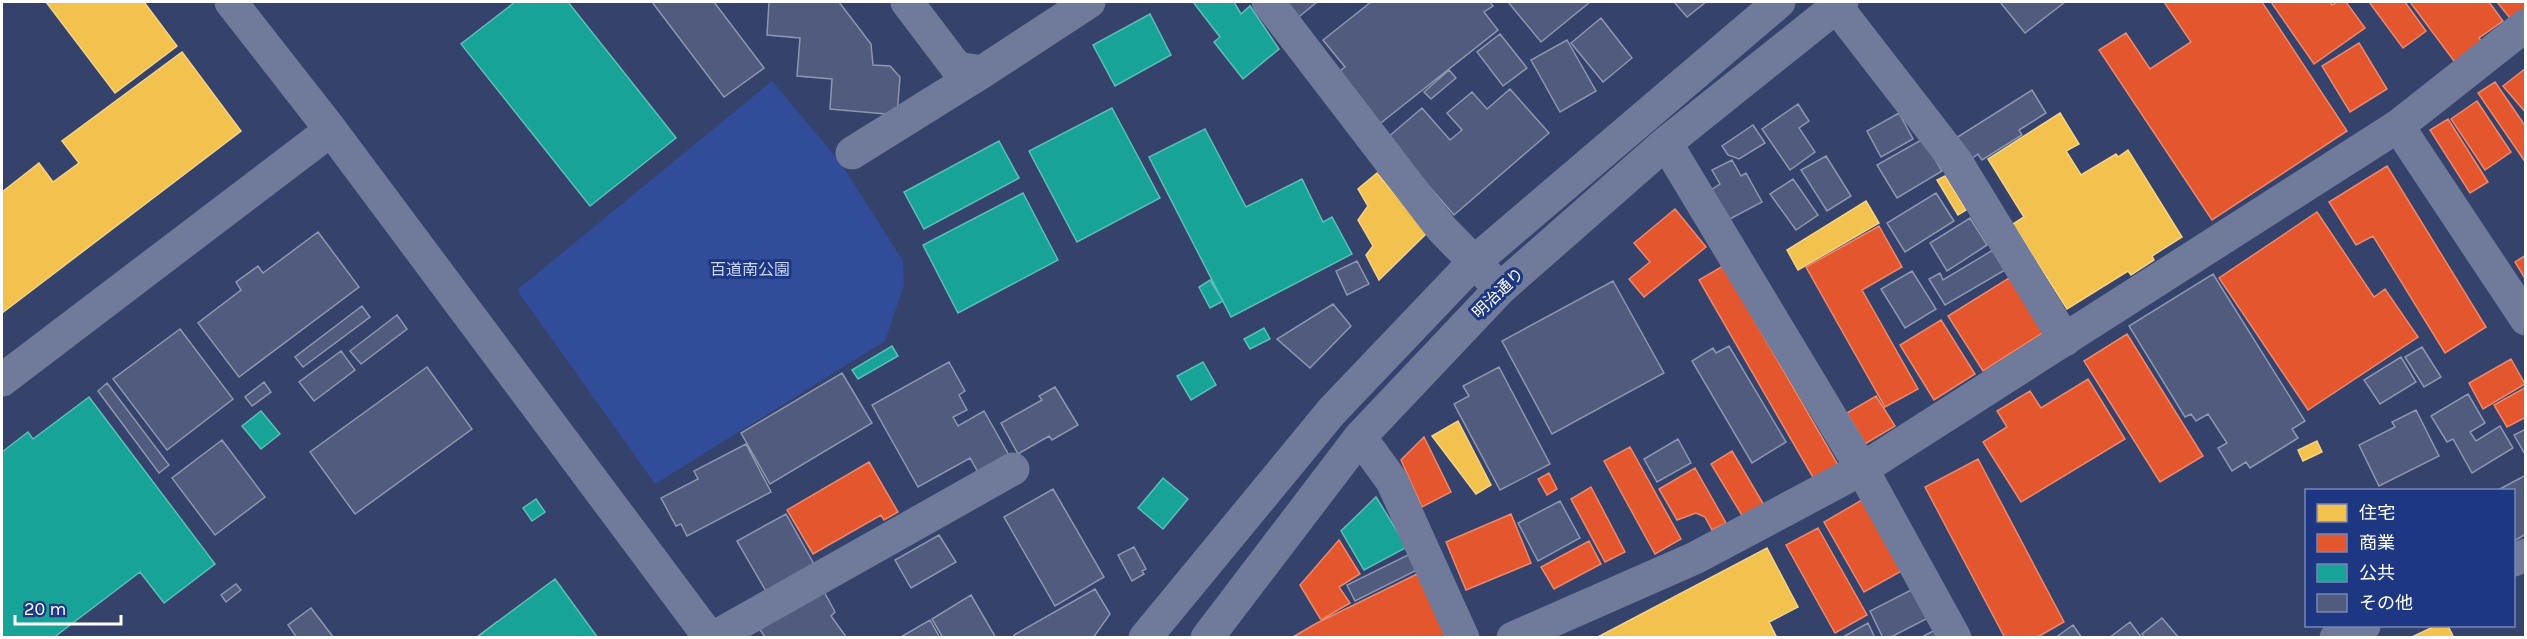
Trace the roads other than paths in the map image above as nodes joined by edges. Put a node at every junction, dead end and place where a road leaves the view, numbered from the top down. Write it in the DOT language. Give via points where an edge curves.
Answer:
graph roads {
  1 [pos="231,2"];
  2 [pos="907,2"];
  3 [pos="1089,2"];
  4 [pos="1268,2"];
  5 [pos="1779,2"];
  6 [pos="1839,4"];
  7 [pos="2526,25"];
  8 [pos="982,72"];
  9 [pos="2398,126"];
  10 [pos="331,130"];
  11 [pos="1666,143"];
  12 [pos="852,153"];
  13 [pos="1473,263"];
  14 [pos="1501,288"];
  15 [pos="2526,319"];
  16 [pos="2065,340"];
  17 [pos="2,380"];
  18 [pos="1360,437"];
  19 [pos="1013,469"];
  20 [pos="1862,469"];
  21 [pos="2362,627"];
  22 [pos="712,638"];
  23 [pos="1145,638"];
  24 [pos="1207,638"];
  25 [pos="1463,638"];
  26 [pos="1513,638"];
  27 [pos="1955,638"];
  28 [pos="2337,638"];
  1 -- 10 [label="street"];
  2 -- 8 [label="street" via="957,68"];
  3 -- 8 [label="street"];
  4 -- 13 [label="street" via="1442,229"];
  5 -- 13 [label="street"];
  6 -- 11 [label="street, 明治通り"];
  6 -- 16 [label="street" via="1956,160"];
  7 -- 9 [label="street"];
  8 -- 12 [label="street"];
  9 -- 15 [label="street"];
  9 -- 16 [label="street"];
  10 -- 17 [label="street"];
  10 -- 22 [label="street"];
  11 -- 14 [label="street, 明治通り"];
  11 -- 20 [label="street"];
  13 -- 14 [label="street"];
  13 -- 23 [label="street" via="1332,411"];
  14 -- 18 [label="street, 明治通り"];
  16 -- 20 [label="street"];
  18 -- 24 [label="street, 明治通り"];
  18 -- 25 [label="street" via="1392,481"];
  19 -- 22 [label="street"];
  20 -- 26 [label="street" via="1695,558"];
  20 -- 27 [label="street"];
  21 -- 28 [label="street"];
}
